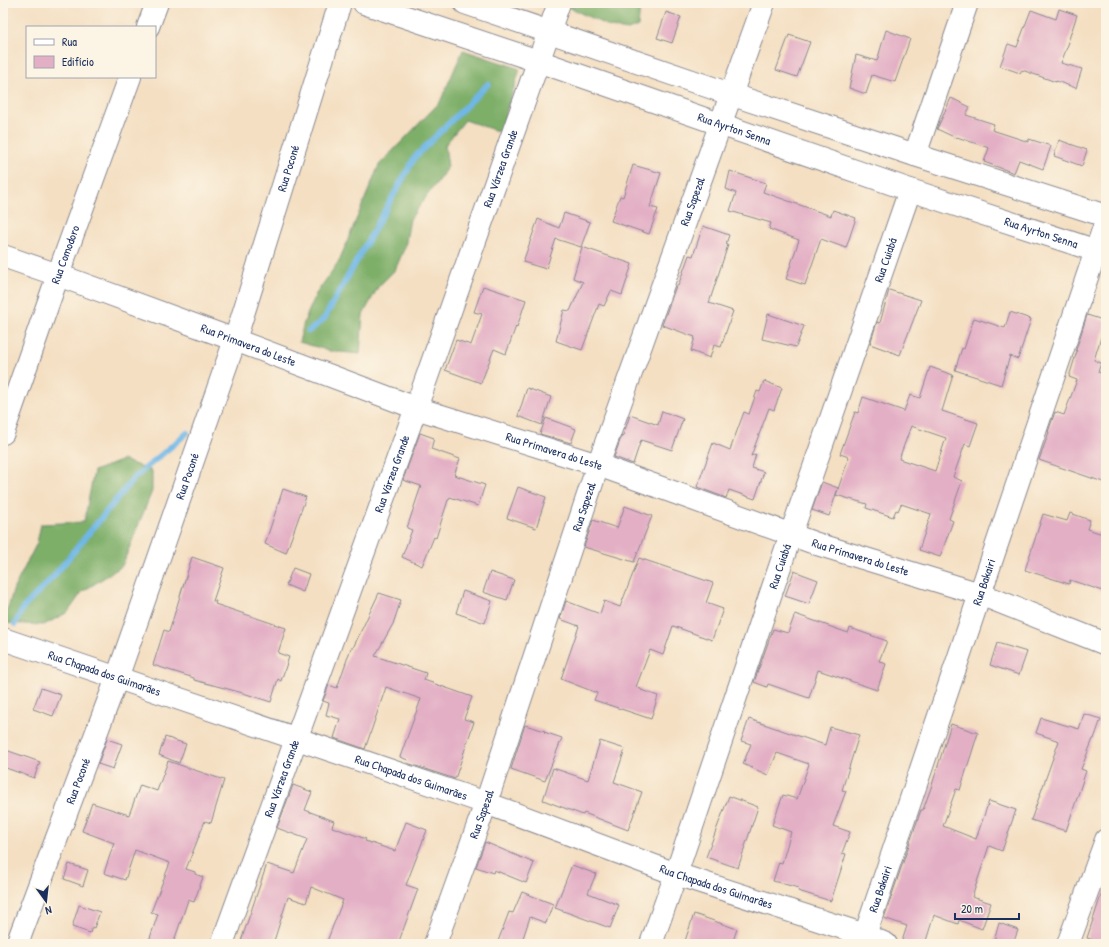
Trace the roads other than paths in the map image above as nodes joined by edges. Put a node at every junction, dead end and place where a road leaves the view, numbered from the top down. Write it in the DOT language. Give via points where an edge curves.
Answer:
graph roads {
  1 [pos="157,3"];
  2 [pos="340,3"];
  3 [pos="364,3"];
  4 [pos="465,3"];
  5 [pos="558,3"];
  6 [pos="764,3"];
  7 [pos="967,3"];
  8 [pos="148,26"];
  9 [pos="549,31"];
  10 [pos="538,61"];
  11 [pos="130,78"];
  12 [pos="730,94"];
  13 [pos="719,124"];
  14 [pos="914,155"];
  15 [pos="910,190"];
  16 [pos="1106,216"];
  17 [pos="1106,221"];
  18 [pos="1101,252"];
  19 [pos="3,256"];
  20 [pos="58,275"];
  21 [pos="235,340"];
  22 [pos="416,408"];
  23 [pos="3,433"];
  24 [pos="598,465"];
  25 [pos="791,534"];
  26 [pos="980,594"];
  27 [pos="3,639"];
  28 [pos="1106,644"];
  29 [pos="117,678"];
  30 [pos="296,739"];
  31 [pos="486,803"];
  32 [pos="1106,840"];
  33 [pos="676,874"];
  34 [pos="864,940"];
  35 [pos="17,944"];
  36 [pos="222,944"];
  37 [pos="435,944"];
  38 [pos="651,944"];
  39 [pos="886,944"];
  40 [pos="1068,944"];
  1 -- 8 [label="street"];
  2 -- 21 [label="street, Rua Poconé"];
  3 -- 10 [label="street, Rua Ayrton Senna"];
  4 -- 9 [label="street"];
  5 -- 9 [label="street, Rua Várzea Grande"];
  6 -- 12 [label="street, Rua Sapezal"];
  7 -- 14 [label="street"];
  9 -- 10 [label="street, Rua Várzea Grande"];
  9 -- 12 [label="street"];
  10 -- 13 [label="street, Rua Ayrton Senna"];
  10 -- 22 [label="street, Rua Várzea Grande"];
  11 -- 20 [label="street, Rua Comodoro"];
  12 -- 13 [label="street, Rua Sapezal"];
  12 -- 14 [label="street"];
  13 -- 15 [label="street, Rua Ayrton Senna"];
  13 -- 24 [label="street, Rua Sapezal"];
  14 -- 16 [label="street"];
  15 -- 18 [label="street, Rua Ayrton Senna"];
  15 -- 25 [label="street, Rua Cuiabá"];
  17 -- 18 [label="street, Rua Bakairi"];
  18 -- 26 [label="street, Rua Bakairi"];
  19 -- 20 [label="street, Rua Primavera do Leste"];
  20 -- 21 [label="street, Rua Primavera do Leste"];
  20 -- 23 [label="street, Rua Comodoro"];
  21 -- 22 [label="street, Rua Primavera do Leste"];
  21 -- 29 [label="street, Rua Poconé"];
  22 -- 24 [label="street, Rua Primavera do Leste"];
  22 -- 30 [label="street, Rua Várzea Grande"];
  24 -- 25 [label="street, Rua Primavera do Leste"];
  24 -- 31 [label="street, Rua Sapezal"];
  25 -- 26 [label="street, Rua Primavera do Leste"];
  25 -- 33 [label="street, Rua Cuiabá"];
  26 -- 28 [label="street, Rua Primavera do Leste"];
  26 -- 34 [label="street, Rua Bakairi"];
  27 -- 29 [label="street, Rua Chapada dos Guimarães"];
  29 -- 30 [label="street, Rua Chapada dos Guimarães"];
  29 -- 35 [label="street, Rua Poconé"];
  30 -- 31 [label="street, Rua Chapada dos Guimarães"];
  30 -- 36 [label="street, Rua Várzea Grande"];
  31 -- 33 [label="street, Rua Chapada dos Guimarães"];
  31 -- 37 [label="street, Rua Sapezal"];
  32 -- 40 [label="street"];
  33 -- 34 [label="street, Rua Chapada dos Guimarães"];
  33 -- 38 [label="street, Rua Cuiabá"];
  34 -- 39 [label="street, Rua Chapada dos Guimarães"];
}
